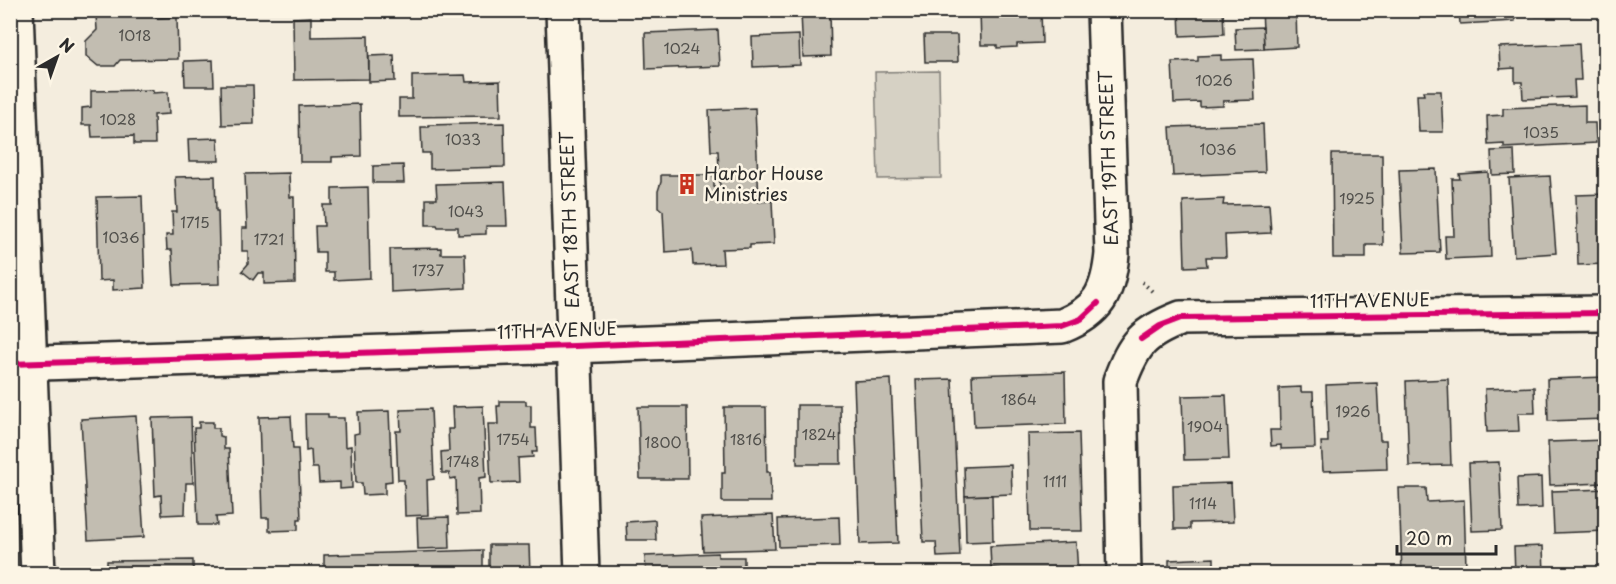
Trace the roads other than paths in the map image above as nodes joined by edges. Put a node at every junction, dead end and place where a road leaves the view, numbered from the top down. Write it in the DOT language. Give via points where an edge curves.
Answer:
graph roads {
  1 [pos="16,10"];
  2 [pos="563,10"];
  3 [pos="1104,10"];
  4 [pos="1098,303"];
  5 [pos="1605,313"];
  6 [pos="574,346"];
  7 [pos="21,363"];
  8 [pos="38,573"];
  9 [pos="582,573"];
  10 [pos="1124,573"];
  1 -- 7 [label="street"];
  2 -- 6 [label="street, EAST 18TH STREET"];
  3 -- 4 [label="street, EAST 19TH STREET" via="1112,254 1109,279"];
  4 -- 6 [label="street, 11TH AVENUE" via="1081,319 1062,326"];
  5 -- 10 [label="street, 11TH AVENUE" via="1181,318 1160,326 1141,339 1128,358 1120,381"];
  6 -- 7 [label="street, 11TH AVENUE"];
  6 -- 9 [label="street, EAST 18TH STREET"];
  7 -- 8 [label="street"];
}
